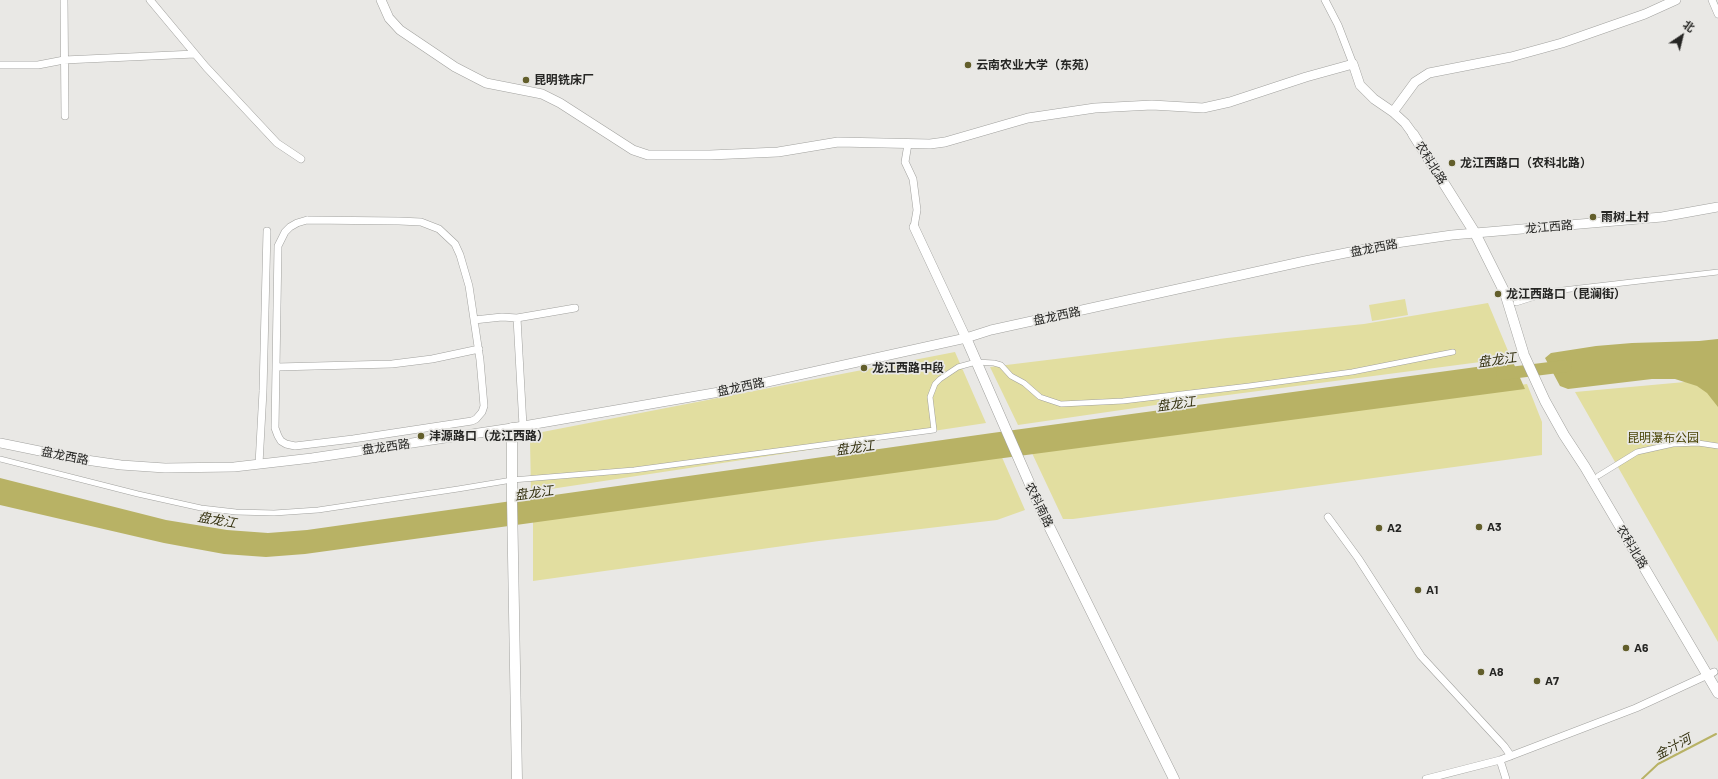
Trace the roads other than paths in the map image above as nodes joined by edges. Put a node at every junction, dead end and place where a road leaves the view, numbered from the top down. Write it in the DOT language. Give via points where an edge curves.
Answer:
graph roads {
  1 [pos="64,0"];
  2 [pos="150,0"];
  3 [pos="381,0"];
  4 [pos="1325,0"];
  5 [pos="1676,0"];
  6 [pos="1712,0"];
  7 [pos="1718,14"];
  8 [pos="195,54"];
  9 [pos="64,60"];
  10 [pos="1353,64"];
  11 [pos="0,65"];
  12 [pos="1393,112"];
  13 [pos="65,116"];
  14 [pos="1413,134"];
  15 [pos="908,144"];
  16 [pos="301,159"];
  17 [pos="1718,207"];
  18 [pos="914,227"];
  19 [pos="268,231"];
  20 [pos="1478,233"];
  21 [pos="1718,272"];
  22 [pos="1516,303"];
  23 [pos="575,308"];
  24 [pos="517,318"];
  25 [pos="474,320"];
  26 [pos="966,338"];
  27 [pos="479,349"];
  28 [pos="1453,352"];
  29 [pos="1528,354"];
  30 [pos="976,362"];
  31 [pos="276,367"];
  32 [pos="1548,400"];
  33 [pos="523,426"];
  34 [pos="512,428"];
  35 [pos="0,443"];
  36 [pos="1718,446"];
  37 [pos="0,459"];
  38 [pos="259,464"];
  39 [pos="1598,476"];
  40 [pos="512,480"];
  41 [pos="1328,517"];
  42 [pos="1713,675"];
  43 [pos="1718,694"];
  44 [pos="1511,756"];
  45 [pos="1500,760"];
  46 [pos="517,779"];
  47 [pos="1174,779"];
  48 [pos="1426,779"];
  49 [pos="1506,779"];
  1 -- 9 [label="street"];
  2 -- 8 [label="street"];
  3 -- 15 [label="street" via="389,18 400,30 455,67 486,83 542,94 633,150 648,155 778,152 838,142"];
  4 -- 10 [label="street"];
  5 -- 12 [label="street" via="1645,14 1562,43 1511,57 1429,73 1415,82"];
  6 -- 7 [label="street"];
  8 -- 9 [label="street"];
  8 -- 16 [label="street" via="277,143"];
  9 -- 11 [label="street" via="38,65"];
  9 -- 13 [label="street"];
  10 -- 12 [label="street" via="1360,85"];
  10 -- 15 [label="street" via="1203,108 1152,105 1095,108 1028,118 945,142"];
  12 -- 14 [label="street"];
  14 -- 20 [label="main road, 农科北路" via="1425,140"];
  15 -- 18 [label="street" via="905,162 913,179 917,210"];
  17 -- 20 [label="street, 龙江西路" via="1662,217"];
  18 -- 26 [label="street, 农科南路"];
  19 -- 38 [label="street"];
  20 -- 22 [label="main road, 农科北路"];
  20 -- 26 [label="street, 盘龙西路" via="1445,236 1347,253 992,330"];
  20 -- 29 [label="main road, 农科北路" via="1505,293"];
  21 -- 22 [label="street" via="1554,292"];
  22 -- 29 [label="main road, 农科北路"];
  23 -- 24 [label="street"];
  24 -- 25 [label="street"];
  24 -- 33 [label="street"];
  25 -- 27 [label="street"];
  25 -- 31 [label="street" via="469,286 460,255 455,244 440,229 421,222 307,220 290,227 278,246"];
  26 -- 30 [label="main road, 农科南路"];
  26 -- 33 [label="street, 盘龙西路" via="731,390"];
  27 -- 31 [label="street" via="392,364"];
  27 -- 31 [label="street" via="484,406 476,419 295,446 281,441 276,432"];
  28 -- 30 [label="street" via="1352,372 1249,386 1123,401 1061,404 1040,397 1011,376 1001,365 994,362"];
  29 -- 32 [label="main road"];
  30 -- 40 [label="street" via="958,367 935,384 930,397 934,430 634,470"];
  30 -- 47 [label="main road, 农科南路" via="1024,473"];
  32 -- 39 [label="main road, 农科北路"];
  32 -- 42 [label="main road, 农科北路" via="1564,435"];
  33 -- 34 [label="street, 盘龙西路"];
  34 -- 38 [label="street, 盘龙西路"];
  34 -- 40 [label="main road"];
  35 -- 38 [label="street, 盘龙西路" via="121,465 165,468"];
  36 -- 39 [label="street" via="1698,443 1673,444 1637,452"];
  37 -- 40 [label="street" via="145,496 201,508 236,512 318,510"];
  39 -- 42 [label="main road, 农科北路"];
  40 -- 46 [label="main road"];
  41 -- 44 [label="street" via="1358,558 1421,656"];
  42 -- 43 [label="main road, 农科北路"];
  42 -- 44 [label="street"];
  44 -- 45 [label="street"];
  45 -- 48 [label="street"];
  45 -- 49 [label="street"];
}
